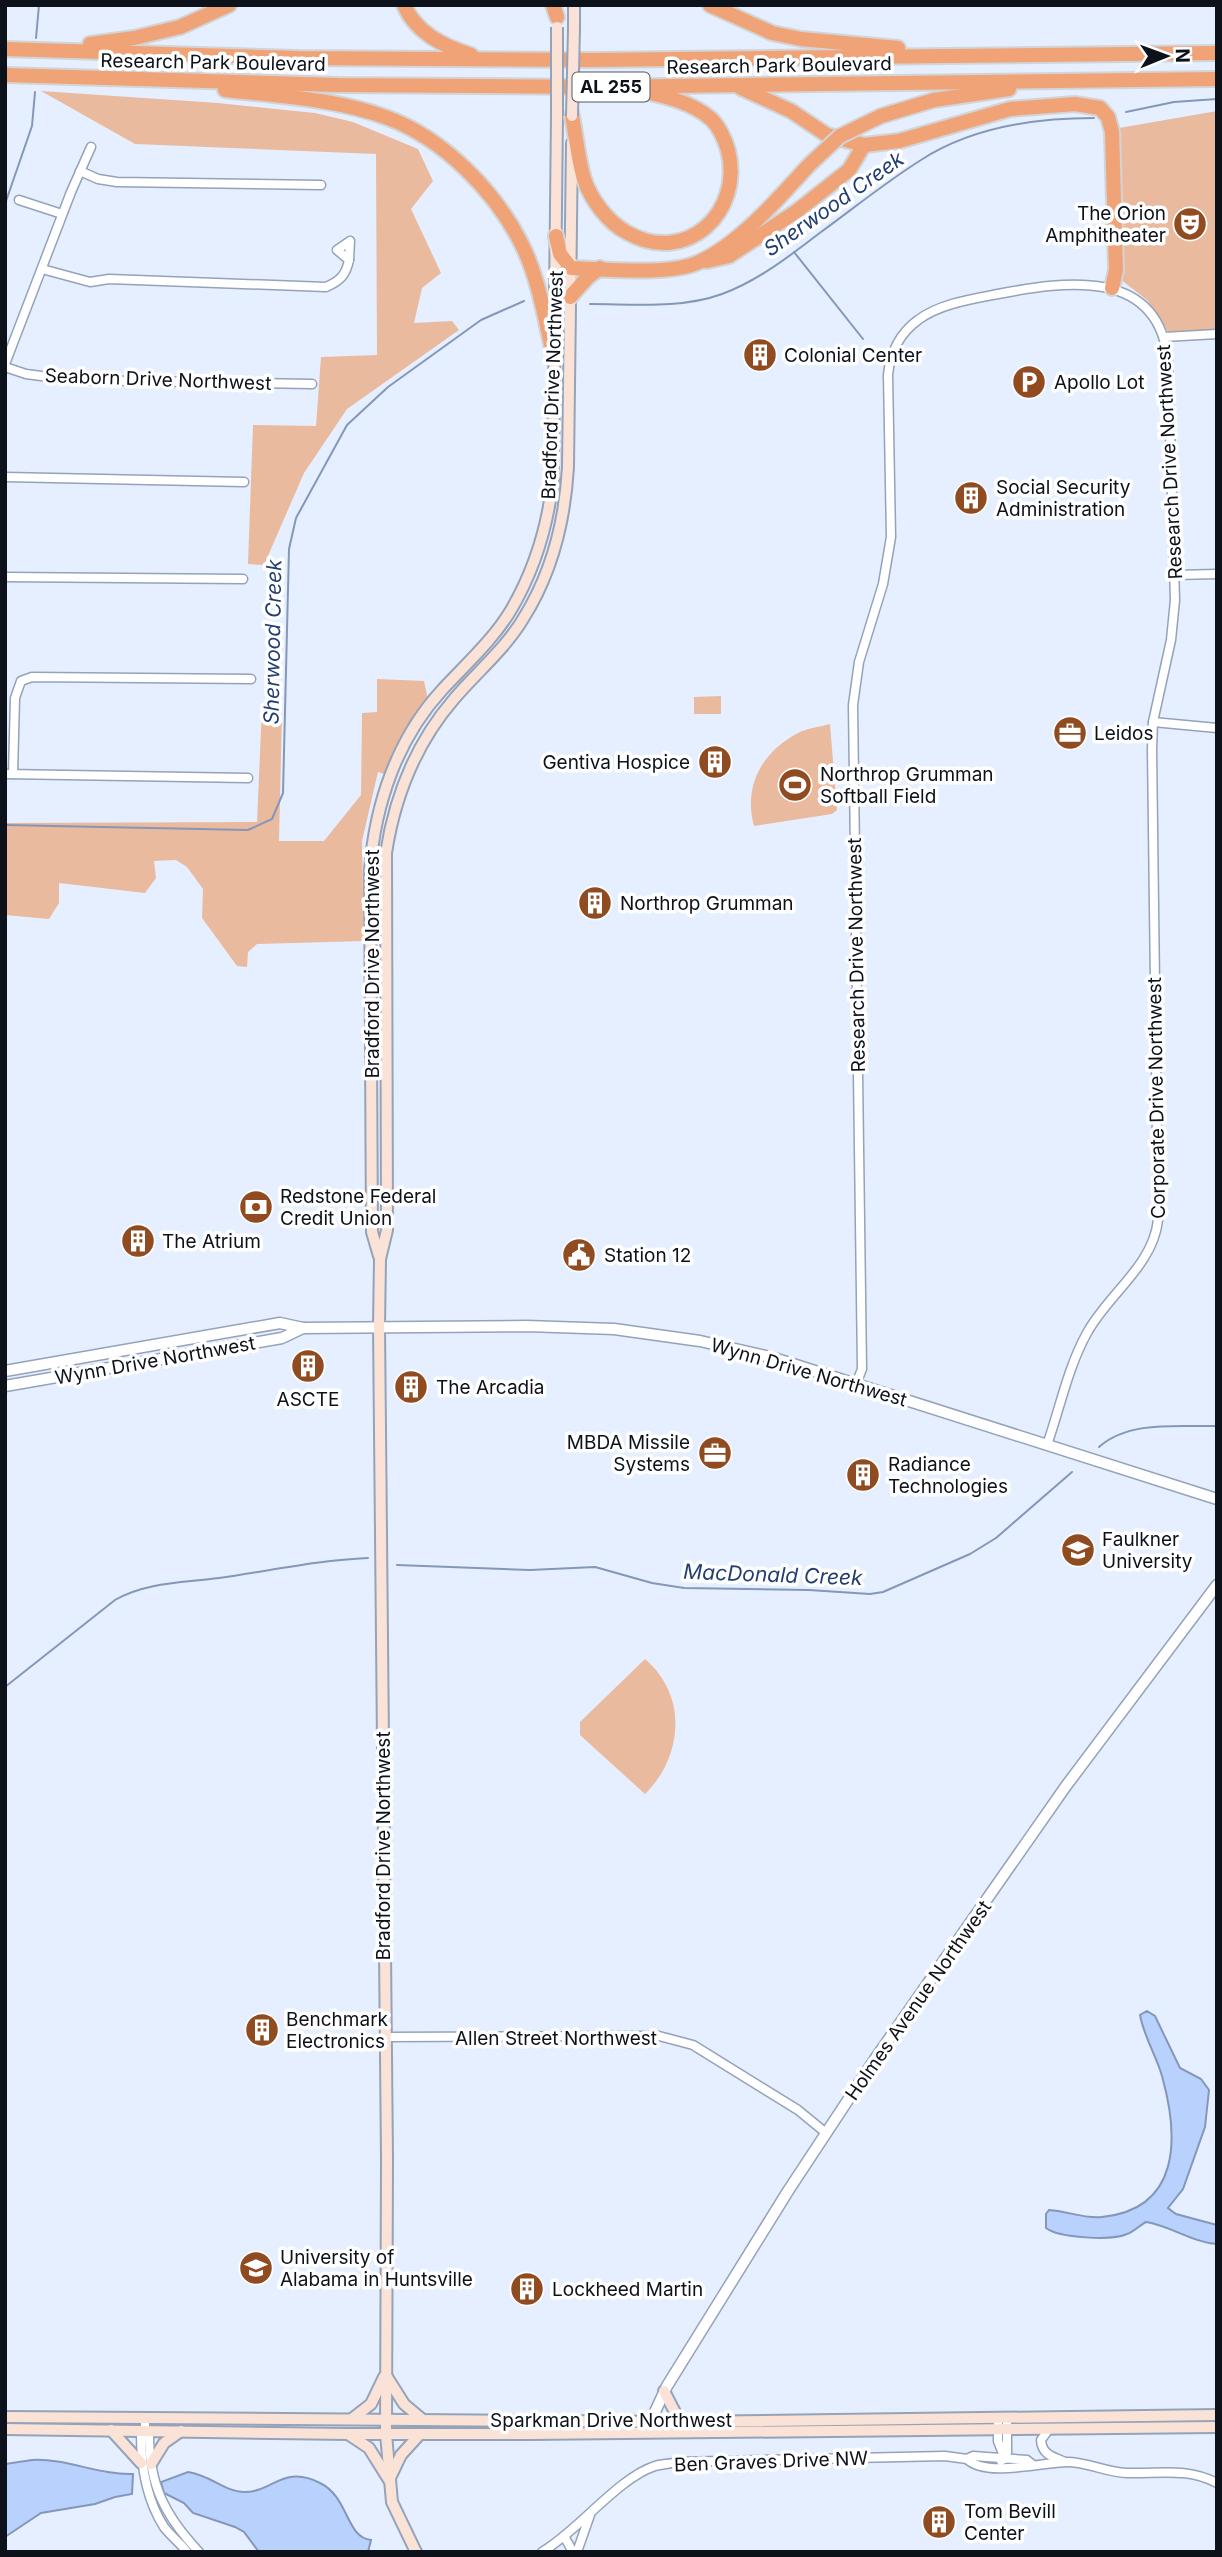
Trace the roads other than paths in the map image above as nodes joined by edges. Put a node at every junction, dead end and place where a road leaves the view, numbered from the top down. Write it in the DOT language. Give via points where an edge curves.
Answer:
graph roads {
  1 [pos="229,5"];
  2 [pos="404,5"];
  3 [pos="574,5"];
  4 [pos="710,5"];
  5 [pos="556,14"];
  6 [pos="5,49"];
  7 [pos="48,50"];
  8 [pos="1217,53"];
  9 [pos="976,55"];
  10 [pos="482,59"];
  11 [pos="5,75"];
  12 [pos="126,79"];
  13 [pos="1217,79"];
  14 [pos="1083,80"];
  15 [pos="733,85"];
  16 [pos="624,87"];
  17 [pos="572,116"];
  18 [pos="864,145"];
  19 [pos="91,147"];
  20 [pos="80,171"];
  21 [pos="321,184"];
  22 [pos="19,200"];
  23 [pos="62,214"];
  24 [pos="556,236"];
  25 [pos="349,260"];
  26 [pos="699,263"];
  27 [pos="570,268"];
  28 [pos="600,268"];
  29 [pos="42,269"];
  30 [pos="1112,288"];
  31 [pos="570,297"];
  32 [pos="1217,334"];
  33 [pos="1164,337"];
  34 [pos="554,358"];
  35 [pos="5,365"];
  36 [pos="312,384"];
  37 [pos="5,477"];
  38 [pos="244,482"];
  39 [pos="1217,574"];
  40 [pos="1175,575"];
  41 [pos="5,577"];
  42 [pos="243,579"];
  43 [pos="251,679"];
  44 [pos="1153,722"];
  45 [pos="1217,728"];
  46 [pos="9,774"];
  47 [pos="248,778"];
  48 [pos="380,1259"];
  49 [pos="379,1326"];
  50 [pos="303,1328"];
  51 [pos="5,1371"];
  52 [pos="856,1384"];
  53 [pos="5,1386"];
  54 [pos="1047,1445"];
  55 [pos="1217,1499"];
  56 [pos="1217,1585"];
  57 [pos="385,2037"];
  58 [pos="826,2133"];
  59 [pos="386,2374"];
  60 [pos="664,2391"];
  61 [pos="1217,2415"];
  62 [pos="5,2417"];
  63 [pos="145,2418"];
  64 [pos="1002,2418"];
  65 [pos="352,2419"];
  66 [pos="423,2420"];
  67 [pos="386,2421"];
  68 [pos="680,2422"];
  69 [pos="1217,2427"];
  70 [pos="652,2428"];
  71 [pos="5,2429"];
  72 [pos="111,2430"];
  73 [pos="145,2430"];
  74 [pos="1049,2430"];
  75 [pos="181,2431"];
  76 [pos="348,2434"];
  77 [pos="386,2434"];
  78 [pos="419,2434"];
  79 [pos="1001,2434"];
  80 [pos="978,2457"];
  81 [pos="967,2459"];
  82 [pos="1004,2459"];
  83 [pos="1067,2462"];
  84 [pos="146,2463"];
  85 [pos="1032,2464"];
  86 [pos="991,2467"];
  87 [pos="1014,2469"];
  88 [pos="389,2480"];
  89 [pos="1217,2483"];
  90 [pos="591,2513"];
  91 [pos="564,2536"];
  92 [pos="187,2552"];
  93 [pos="199,2552"];
  94 [pos="416,2552"];
  95 [pos="542,2552"];
  96 [pos="575,2552"];
  1 -- 7 [label="highway" via="180,27"];
  2 -- 10 [label="highway" via="418,27 445,47"];
  3 -- 17 [label="main road, Bradford Drive Northwest, bridge"];
  4 -- 9 [label="highway" via="772,33 801,39"];
  5 -- 24 [label="main road, Bradford Drive Northwest, bridge"];
  6 -- 7 [label="highway, Research Park Boulevard / AL 255"];
  7 -- 10 [label="highway, Research Park Boulevard / AL 255"];
  8 -- 9 [label="highway, Research Park Boulevard / AL 255"];
  9 -- 10 [label="highway, Research Park Boulevard / AL 255"];
  11 -- 12 [label="highway, Research Park Boulevard / AL 255"];
  12 -- 16 [label="highway, Research Park Boulevard / AL 255"];
  12 -- 34 [label="highway" via="337,104 390,119 426,139 475,180 522,245"];
  13 -- 14 [label="highway, Research Park Boulevard / AL 255"];
  14 -- 15 [label="highway, Research Park Boulevard / AL 255"];
  14 -- 26 [label="highway, bridge" via="934,100 840,136 737,237"];
  15 -- 16 [label="highway, Research Park Boulevard / AL 255"];
  15 -- 18 [label="highway" via="791,111 827,135"];
  16 -- 17 [label="highway" via="690,105 712,119 726,140 732,164 725,203 706,227 689,239 640,240 617,227 584,180"];
  17 -- 27 [label="main road, Bradford Drive Northwest"];
  18 -- 26 [label="highway" via="849,170 797,211 729,256"];
  18 -- 30 [label="highway" via="899,141 1010,109 1075,104 1100,108 1112,132 1116,270"];
  19 -- 20 [label="street"];
  20 -- 21 [label="street" via="117,182"];
  20 -- 23 [label="street"];
  22 -- 23 [label="street"];
  23 -- 29 [label="street"];
  24 -- 27 [label="highway" via="560,254"];
  24 -- 34 [label="main road, Bradford Drive Northwest"];
  25 -- 29 [label="street" via="340,282 326,287 90,282"];
  26 -- 28 [label="highway" via="669,270"];
  27 -- 28 [label="highway"];
  27 -- 31 [label="main road, Bradford Drive Northwest"];
  28 -- 31 [label="highway"];
  29 -- 35 [label="street"];
  30 -- 33 [label="street, Research Drive Northwest" via="1148,310"];
  30 -- 52 [label="street, Research Drive Northwest" via="1043,287 939,309 909,327 890,362 889,554 859,662 853,705 862,1369"];
  31 -- 48 [label="main road, Bradford Drive Northwest" via="567,491 545,576 523,619 455,698 419,750 392,821 385,874 387,1230"];
  32 -- 33 [label="street"];
  33 -- 40 [label="street, Research Drive Northwest"];
  34 -- 48 [label="main road, Bradford Drive Northwest" via="553,479 533,565 510,611 417,723 388,781 374,834 370,870 372,1231"];
  35 -- 36 [label="street, Seaborn Drive Northwest" via="26,374 72,380"];
  37 -- 38 [label="street"];
  39 -- 40 [label="street"];
  40 -- 44 [label="street, Research Drive Northwest" via="1171,640"];
  41 -- 42 [label="street"];
  43 -- 46 [label="street" via="32,677 21,681 15,698"];
  44 -- 45 [label="street"];
  44 -- 54 [label="street, Corporate Drive Northwest" via="1157,1228 1143,1260 1098,1314 1081,1345"];
  46 -- 47 [label="street"];
  48 -- 49 [label="main road, Bradford Drive Northwest"];
  49 -- 50 [label="street, Wynn Drive Northwest"];
  49 -- 52 [label="street, Wynn Drive Northwest" via="527,1326 648,1333 738,1349"];
  49 -- 57 [label="main road, Bradford Drive Northwest"];
  50 -- 51 [label="street, Wynn Drive Northwest" via="280,1323"];
  50 -- 53 [label="street, Wynn Drive Northwest" via="282,1338"];
  52 -- 54 [label="street, Wynn Drive Northwest"];
  54 -- 55 [label="street, Wynn Drive Northwest"];
  56 -- 58 [label="street, Holmes Avenue Northwest" via="1066,1786"];
  57 -- 58 [label="street, Allen Street Northwest" via="659,2036 693,2045 798,2110"];
  57 -- 59 [label="main road, Bradford Drive Northwest"];
  58 -- 60 [label="street, Holmes Avenue Northwest"];
  59 -- 65 [label="main road" via="372,2404"];
  59 -- 66 [label="main road" via="404,2404"];
  59 -- 67 [label="main road, Bradford Drive Northwest"];
  60 -- 68 [label="main road"];
  60 -- 70 [label="street, Holmes Avenue Northwest"];
  61 -- 64 [label="main road, Sparkman Drive Northwest"];
  62 -- 63 [label="main road, Sparkman Drive Northwest"];
  63 -- 65 [label="main road, Sparkman Drive Northwest"];
  63 -- 73 [label="street"];
  64 -- 68 [label="main road, Sparkman Drive Northwest"];
  64 -- 79 [label="street"];
  65 -- 67 [label="main road, Sparkman Drive Northwest"];
  66 -- 67 [label="main road, Sparkman Drive Northwest"];
  66 -- 70 [label="main road, Sparkman Drive Northwest"];
  67 -- 77 [label="main road, Bradford Drive Northwest"];
  68 -- 70 [label="main road, Sparkman Drive Northwest"];
  69 -- 74 [label="main road, Sparkman Drive Northwest"];
  70 -- 78 [label="main road, Sparkman Drive Northwest"];
  70 -- 79 [label="main road, Sparkman Drive Northwest"];
  71 -- 72 [label="main road, Sparkman Drive Northwest"];
  72 -- 73 [label="main road, Sparkman Drive Northwest"];
  72 -- 84 [label="main road"];
  73 -- 75 [label="main road, Sparkman Drive Northwest"];
  73 -- 84 [label="street" via="149,2434"];
  74 -- 79 [label="main road, Sparkman Drive Northwest"];
  74 -- 83 [label="street" via="1041,2440 1043,2449"];
  75 -- 76 [label="main road, Sparkman Drive Northwest"];
  75 -- 84 [label="main road"];
  76 -- 77 [label="main road, Sparkman Drive Northwest"];
  76 -- 88 [label="main road" via="369,2448"];
  77 -- 78 [label="main road, Sparkman Drive Northwest"];
  77 -- 88 [label="main road"];
  78 -- 88 [label="main road" via="401,2455"];
  79 -- 80 [label="street" via="992,2450"];
  79 -- 82 [label="street"];
  79 -- 82 [label="street" via="1007,2453"];
  80 -- 81 [label="street, Ben Graves Drive NW"];
  80 -- 82 [label="street, Ben Graves Drive NW"];
  81 -- 86 [label="street, Ben Graves Drive NW"];
  81 -- 90 [label="street, Ben Graves Drive NW" via="677,2462 638,2475"];
  82 -- 85 [label="street, Ben Graves Drive NW"];
  82 -- 86 [label="street"];
  82 -- 87 [label="street"];
  83 -- 85 [label="street, Ben Graves Drive NW"];
  83 -- 89 [label="street, Ben Graves Drive NW" via="1127,2473 1189,2473"];
  84 -- 92 [label="street" via="151,2500 164,2527"];
  84 -- 93 [label="street" via="174,2524"];
  85 -- 87 [label="street, Ben Graves Drive NW"];
  86 -- 87 [label="street, Ben Graves Drive NW"];
  88 -- 94 [label="main road" via="392,2502"];
  90 -- 91 [label="street, Ben Graves Drive NW"];
  90 -- 96 [label="street"];
  91 -- 95 [label="street, Ben Graves Drive NW"];
  91 -- 96 [label="street"];
}
